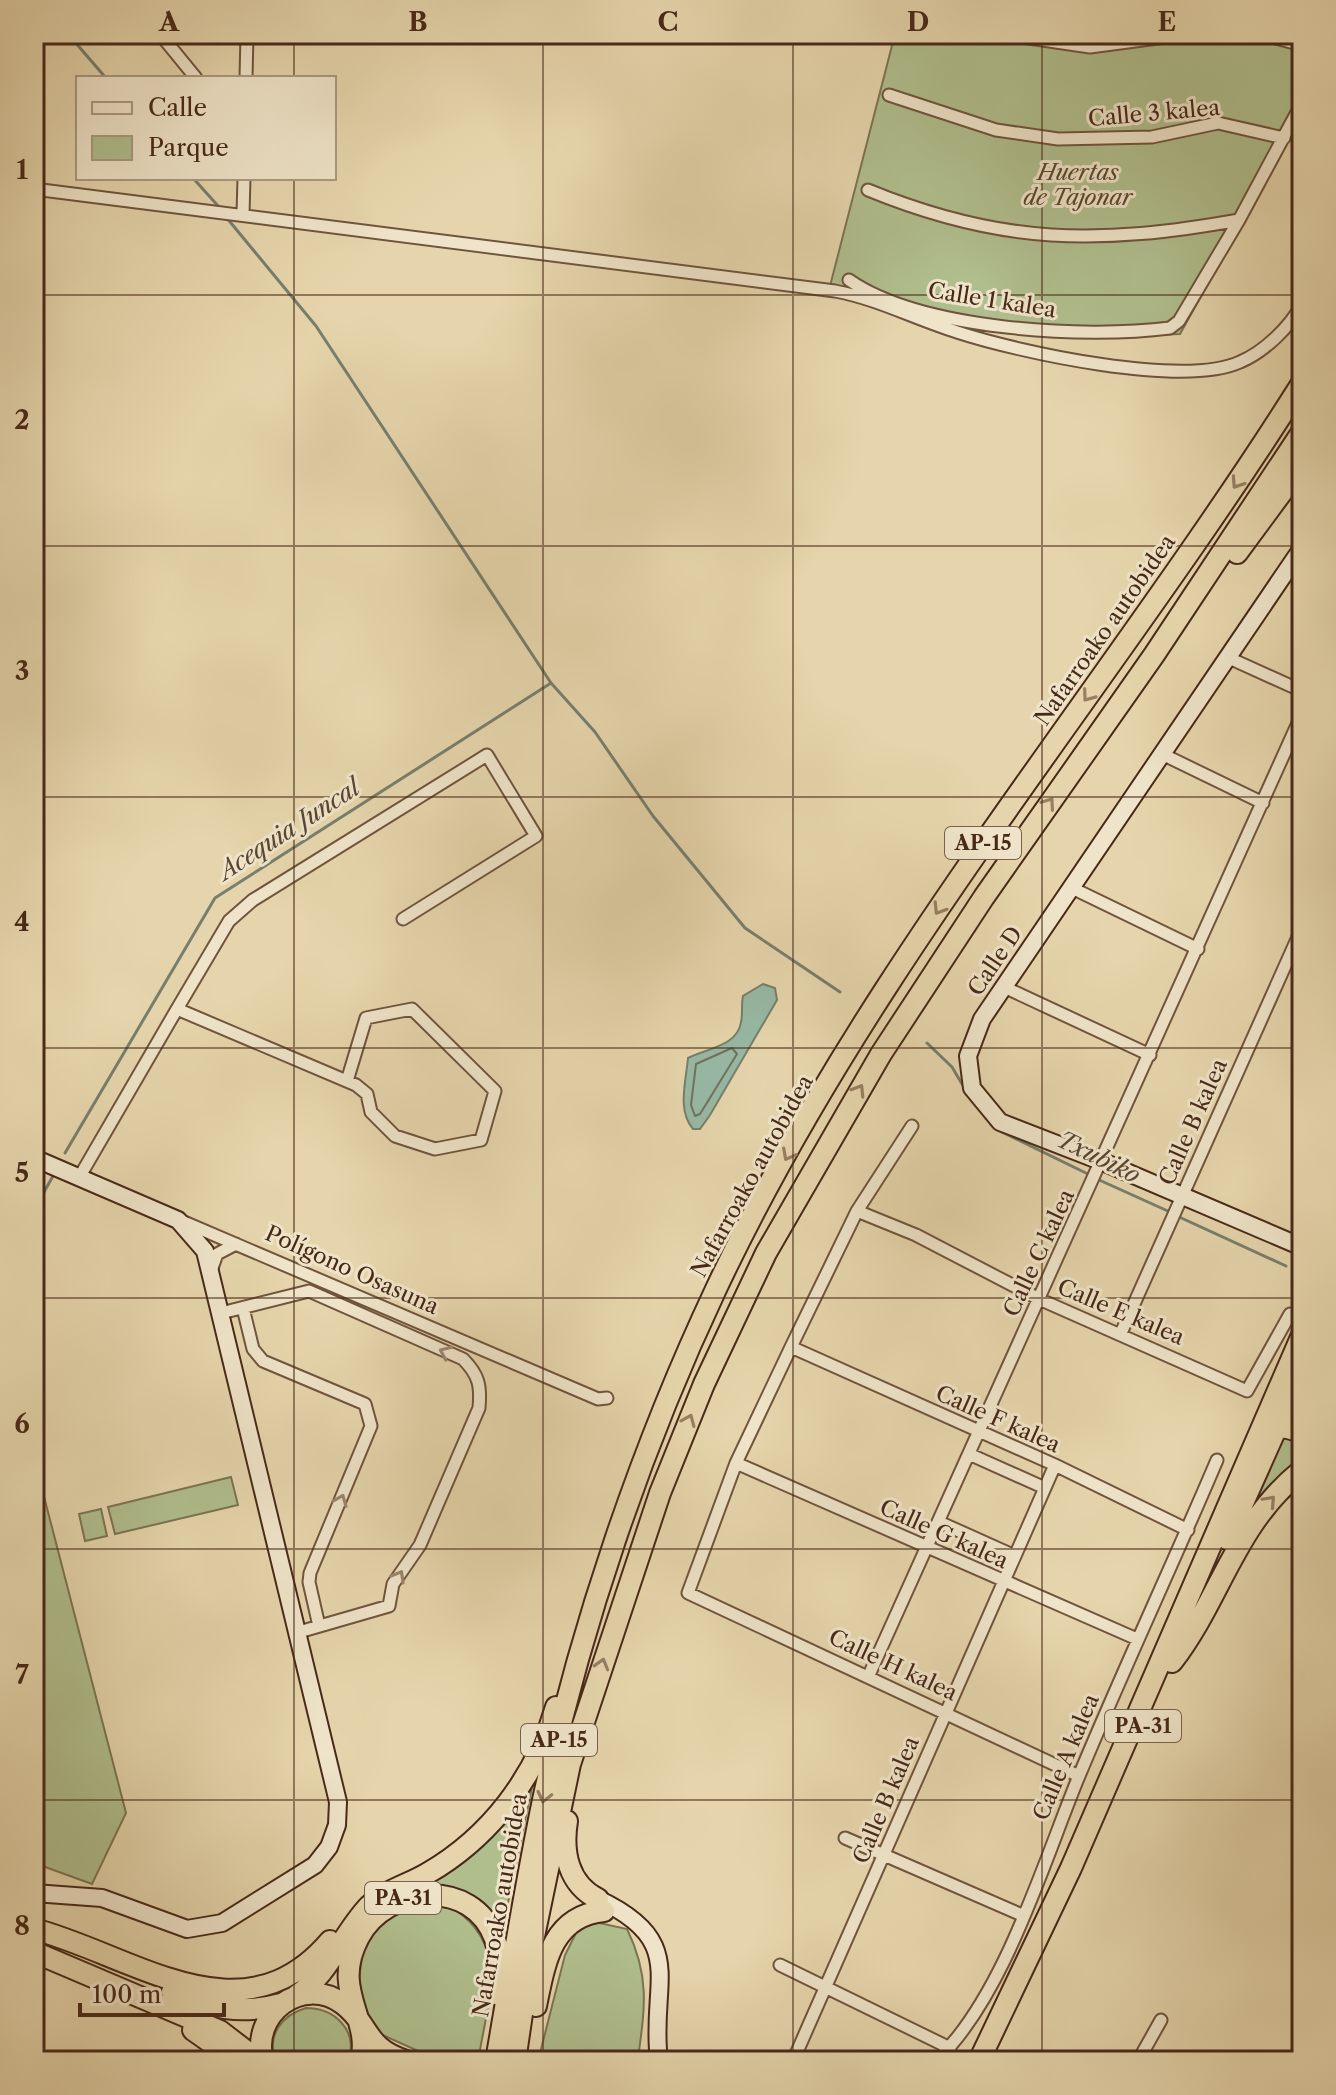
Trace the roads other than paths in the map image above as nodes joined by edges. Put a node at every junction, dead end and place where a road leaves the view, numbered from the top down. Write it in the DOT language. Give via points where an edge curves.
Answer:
graph roads {
  1 [pos="160,34"];
  2 [pos="247,34"];
  3 [pos="1002,34"];
  4 [pos="1188,34"];
  5 [pos="1260,34"];
  6 [pos="1302,45"];
  7 [pos="194,76"];
  8 [pos="246,76"];
  9 [pos="889,95"];
  10 [pos="1302,103"];
  11 [pos="1284,138"];
  12 [pos="244,180"];
  13 [pos="34,189"];
  14 [pos="868,190"];
  15 [pos="243,214"];
  16 [pos="1239,220"];
  17 [pos="849,280"];
  18 [pos="1302,304"];
  19 [pos="1302,371"];
  20 [pos="1302,383"];
  21 [pos="1280,418"];
  22 [pos="1302,432"];
  23 [pos="1302,465"];
  24 [pos="1299,559"];
  25 [pos="1154,655"];
  26 [pos="1229,658"];
  27 [pos="1302,691"];
  28 [pos="1302,714"];
  29 [pos="1162,754"];
  30 [pos="1263,803"];
  31 [pos="1072,888"];
  32 [pos="403,919"];
  33 [pos="1302,928"];
  34 [pos="1198,949"];
  35 [pos="1004,987"];
  36 [pos="177,1009"];
  37 [pos="1150,1055"];
  38 [pos="347,1081"];
  39 [pos="912,1126"];
  40 [pos="34,1158"];
  41 [pos="1103,1162"];
  42 [pos="80,1176"];
  43 [pos="1179,1202"];
  44 [pos="857,1211"];
  45 [pos="178,1220"];
  46 [pos="236,1244"];
  47 [pos="1302,1247"];
  48 [pos="211,1271"];
  49 [pos="717,1287"];
  50 [pos="1039,1299"];
  51 [pos="243,1308"];
  52 [pos="221,1313"];
  53 [pos="1290,1314"];
  54 [pos="1121,1333"];
  55 [pos="1302,1335"];
  56 [pos="791,1347"];
  57 [pos="1302,1371"];
  58 [pos="1286,1388"];
  59 [pos="607,1398"];
  60 [pos="1302,1425"];
  61 [pos="1277,1427"];
  62 [pos="1302,1432"];
  63 [pos="980,1434"];
  64 [pos="1302,1440"];
  65 [pos="969,1454"];
  66 [pos="1217,1460"];
  67 [pos="736,1463"];
  68 [pos="1055,1465"];
  69 [pos="1302,1470"];
  70 [pos="1237,1479"];
  71 [pos="1045,1488"];
  72 [pos="939,1522"];
  73 [pos="1188,1530"];
  74 [pos="929,1549"];
  75 [pos="1015,1556"];
  76 [pos="1005,1583"];
  77 [pos="319,1626"];
  78 [pos="299,1632"];
  79 [pos="1137,1639"];
  80 [pos="1172,1662"];
  81 [pos="869,1675"];
  82 [pos="945,1712"];
  83 [pos="580,1739"];
  84 [pos="1079,1776"];
  85 [pos="845,1838"];
  86 [pos="885,1854"];
  87 [pos="449,1859"];
  88 [pos="34,1893"];
  89 [pos="597,1901"];
  90 [pos="1022,1915"];
  91 [pos="34,1930"];
  92 [pos="1015,1931"];
  93 [pos="34,1952"];
  94 [pos="61,1964"];
  95 [pos="780,1965"];
  96 [pos="1027,1965"];
  97 [pos="828,1986"];
  98 [pos="288,2000"];
  99 [pos="356,2018"];
  100 [pos="1161,2020"];
  101 [pos="657,2044"];
  102 [pos="950,2048"];
  103 [pos="237,2061"];
  104 [pos="261,2061"];
  105 [pos="361,2061"];
  106 [pos="406,2061"];
  107 [pos="487,2061"];
  108 [pos="496,2061"];
  109 [pos="515,2061"];
  110 [pos="526,2061"];
  111 [pos="652,2061"];
  112 [pos="659,2061"];
  113 [pos="793,2061"];
  114 [pos="936,2061"];
  115 [pos="979,2061"];
  116 [pos="994,2061"];
  117 [pos="1138,2061"];
  1 -- 7 [label="street"];
  2 -- 8 [label="street"];
  3 -- 4 [label="street" via="1090,47"];
  5 -- 6 [label="street"];
  9 -- 11 [label="street, Calle 3 kalea" via="996,130 1058,139 1152,137 1218,123"];
  10 -- 11 [label="street"];
  11 -- 16 [label="street"];
  12 -- 15 [label="street"];
  13 -- 15 [label="street"];
  14 -- 16 [label="street" via="956,221 1044,236 1156,235"];
  15 -- 18 [label="street" via="835,291 870,298 983,340 1128,369 1204,369 1239,363 1270,344"];
  16 -- 17 [label="street, Calle 1 kalea" via="1170,328 1036,331 927,311"];
  19 -- 21 [label="highway"];
  20 -- 21 [label="highway, AP-15"];
  21 -- 49 [label="highway, Nafarroako autobidea / AP-15, one-way" via="1171,581 963,869 810,1114"];
  22 -- 25 [label="highway, AP-15"];
  23 -- 25 [label="highway" via="1188,619"];
  24 -- 26 [label="street, Calle D"];
  83 -- 25 [label="highway, Nafarroako autobidea / AP-15, one-way" via="634,1566 683,1435 766,1253 889,1041"];
  26 -- 27 [label="street"];
  26 -- 29 [label="street, Calle D"];
  28 -- 30 [label="street, Calle C kalea"];
  29 -- 30 [label="street"];
  29 -- 31 [label="street, Calle D"];
  30 -- 34 [label="street, Calle C kalea"];
  31 -- 34 [label="street"];
  31 -- 35 [label="street, Calle D"];
  32 -- 36 [label="street" via="536,836 487,755 253,900 229,921"];
  33 -- 43 [label="street, Calle B kalea"];
  34 -- 37 [label="street, Calle C kalea"];
  35 -- 37 [label="street"];
  35 -- 41 [label="street, Calle D" via="982,1019 968,1056 972,1088 1000,1122"];
  36 -- 38 [label="street"];
  36 -- 42 [label="street"];
  37 -- 41 [label="street, Calle C kalea"];
  38 -- 38 [label="street" via="366,1018 412,1009 495,1091 481,1140 435,1149 395,1136 371,1112 367,1094"];
  39 -- 44 [label="street"];
  40 -- 42 [label="street, Polígono Osasuna"];
  41 -- 43 [label="street, Calle D"];
  41 -- 50 [label="street, Calle C kalea"];
  42 -- 45 [label="street, Polígono Osasuna"];
  43 -- 47 [label="street, Calle D"];
  43 -- 54 [label="street, Calle B kalea"];
  44 -- 50 [label="street, Calle E kalea" via="916,1235"];
  44 -- 56 [label="street"];
  45 -- 46 [label="street, Polígono Osasuna"];
  45 -- 48 [label="street" via="205,1251"];
  46 -- 48 [label="street" via="217,1254"];
  46 -- 59 [label="street, Polígono Osasuna" via="482,1351 598,1399"];
  48 -- 52 [label="street"];
  49 -- 87 [label="highway" via="688,1331 650,1416 599,1558 553,1718 534,1760 477,1841"];
  49 -- 108 [label="highway, Nafarroako autobidea / AP-15, one-way" via="657,1428 592,1615 544,1797"];
  50 -- 54 [label="street, Calle E kalea"];
  50 -- 63 [label="street, Calle C kalea"];
  51 -- 52 [label="street"];
  77 -- 51 [label="street, one-way" via="310,1573 371,1426 371,1414 365,1404 263,1361 253,1349"];
  77 -- 51 [label="street, one-way" via="389,1606 393,1584 420,1545 479,1408 481,1388 463,1359 309,1291"];
  52 -- 78 [label="street"];
  53 -- 54 [label="street, Calle E kalea" via="1247,1391"];
  55 -- 58 [label="highway, PA-31"];
  56 -- 63 [label="street, Calle F kalea"];
  56 -- 67 [label="street"];
  57 -- 58 [label="highway, PA-31"];
  58 -- 60 [label="highway"];
  58 -- 61 [label="highway" via="1274,1415"];
  58 -- 70 [label="highway, PA-31"];
  61 -- 62 [label="highway"];
  61 -- 64 [label="highway"];
  61 -- 70 [label="highway" via="1265,1436"];
  61 -- 80 [label="highway, PA-31"];
  63 -- 65 [label="street, Calle C kalea"];
  63 -- 68 [label="street, Calle F kalea"];
  65 -- 71 [label="street"];
  65 -- 72 [label="street, Calle C kalea"];
  66 -- 73 [label="street, Calle A kalea"];
  67 -- 74 [label="street, Calle G kalea"];
  67 -- 81 [label="street, Calle H kalea" via="688,1593"];
  68 -- 71 [label="street, Calle B kalea"];
  68 -- 73 [label="street, Calle F kalea"];
  80 -- 69 [label="highway, one-way" via="1192,1636 1243,1534"];
  70 -- 96 [label="highway, PA-31"];
  71 -- 75 [label="street, Calle B kalea"];
  72 -- 74 [label="street, Calle C kalea"];
  72 -- 75 [label="street"];
  73 -- 79 [label="street, Calle A kalea"];
  74 -- 76 [label="street, Calle G kalea"];
  74 -- 81 [label="street, Calle C kalea"];
  75 -- 76 [label="street, Calle B kalea"];
  76 -- 79 [label="street, Calle G kalea"];
  76 -- 82 [label="street, Calle B kalea"];
  77 -- 78 [label="street"];
  78 -- 88 [label="street" via="338,1802 329,1847 315,1865 222,1923 205,1928 170,1925 102,1898"];
  79 -- 84 [label="street, Calle A kalea"];
  80 -- 116 [label="highway, PA-31"];
  81 -- 82 [label="street, Calle H kalea"];
  82 -- 84 [label="street, Calle H kalea"];
  82 -- 86 [label="street, Calle B kalea"];
  83 -- 89 [label="highway" via="565,1843 574,1880"];
  83 -- 109 [label="highway, Nafarroako autobidea / AP-15" via="556,1825"];
  84 -- 90 [label="street, Calle A kalea"];
  85 -- 86 [label="street"];
  86 -- 90 [label="street"];
  86 -- 97 [label="street, Calle B kalea"];
  87 -- 91 [label="highway" via="373,1895 306,1966 286,1979 244,1990 198,1988"];
  87 -- 98 [label="highway" via="370,1906 309,1987"];
  89 -- 101 [label="street" via="628,1915 647,1932 660,1966"];
  89 -- 110 [label="highway" via="570,1920 547,1956"];
  90 -- 92 [label="street, Calle A kalea"];
  91 -- 98 [label="highway" via="213,2007 238,2011"];
  92 -- 96 [label="street"];
  92 -- 102 [label="street, Calle A kalea" via="987,1994"];
  93 -- 94 [label="highway"];
  94 -- 103 [label="highway" via="196,2032"];
  94 -- 104 [label="highway" via="220,2031"];
  95 -- 97 [label="street"];
  96 -- 115 [label="highway, PA-31"];
  97 -- 102 [label="street"];
  97 -- 113 [label="street, Calle B kalea"];
  98 -- 99 [label="highway" via="313,1993 330,1997"];
  98 -- 104 [label="highway" via="261,2033"];
  99 -- 105 [label="highway" via="362,2034"];
  99 -- 106 [label="highway" via="378,2048"];
  99 -- 107 [label="highway, PA-31" via="349,1995 350,1969 367,1925 391,1904 413,1895 453,1899 480,1916 498,1950"];
  100 -- 117 [label="street"];
  101 -- 111 [label="street"];
  101 -- 112 [label="street"];
  102 -- 114 [label="street, Calle A kalea"];
}
